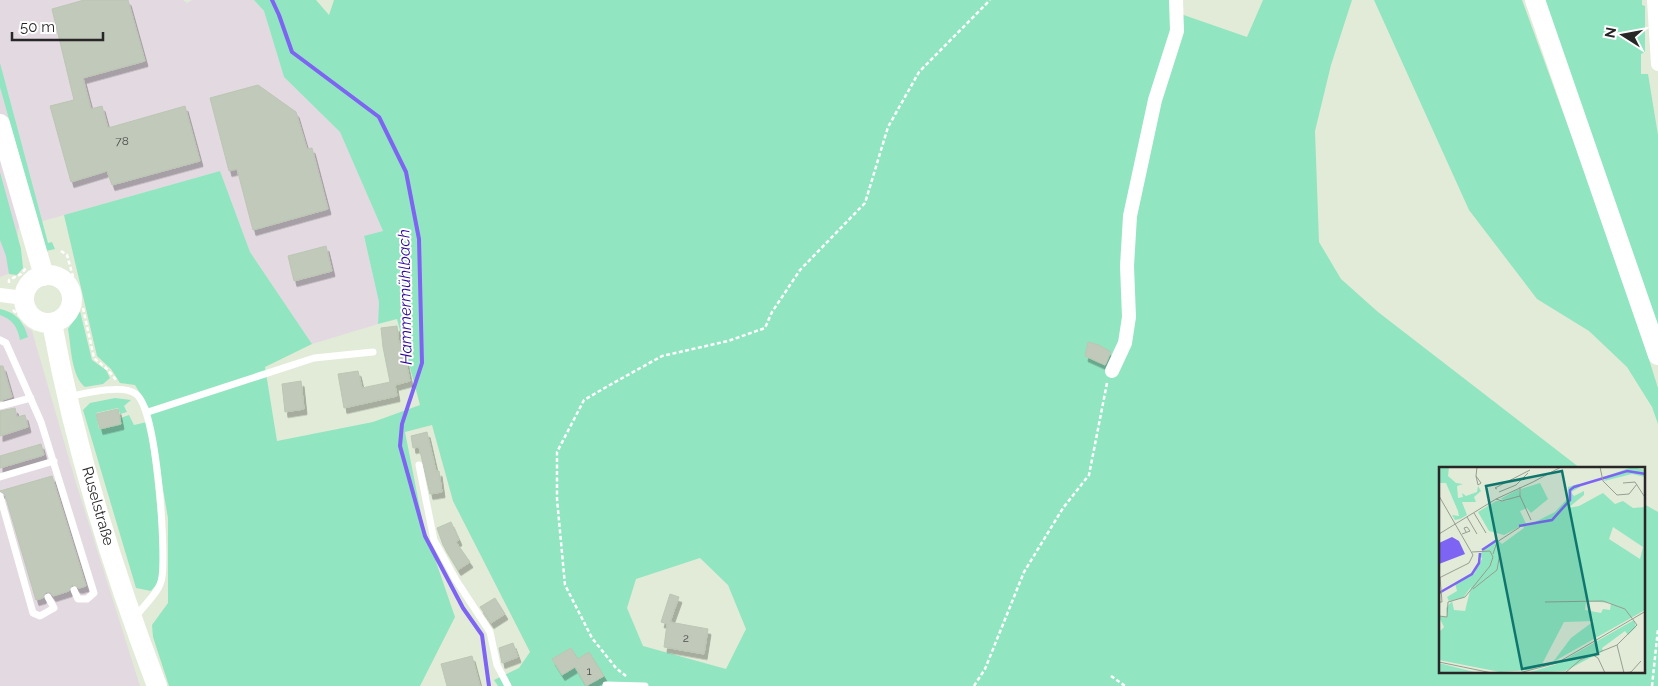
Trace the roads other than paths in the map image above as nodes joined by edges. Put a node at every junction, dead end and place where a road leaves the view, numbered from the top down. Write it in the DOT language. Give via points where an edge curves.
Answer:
graph roads {
  1 [pos="1176,0"];
  2 [pos="1535,0"];
  3 [pos="1654,0"];
  4 [pos="1658,54"];
  5 [pos="0,124"];
  6 [pos="44,276"];
  7 [pos="0,295"];
  8 [pos="24,298"];
  9 [pos="52,323"];
  10 [pos="0,340"];
  11 [pos="373,352"];
  12 [pos="1658,355"];
  13 [pos="1112,371"];
  14 [pos="69,397"];
  15 [pos="31,398"];
  16 [pos="0,406"];
  17 [pos="148,412"];
  18 [pos="54,461"];
  19 [pos="419,465"];
  20 [pos="0,478"];
  21 [pos="0,496"];
  22 [pos="74,590"];
  23 [pos="48,597"];
  24 [pos="132,622"];
  25 [pos="606,685"];
  26 [pos="157,686"];
  27 [pos="508,686"];
  28 [pos="645,686"];
  1 -- 13 [label="street" via="1177,31 1156,100 1130,216 1127,266 1129,317 1125,343"];
  2 -- 12 [label="main road"];
  3 -- 4 [label="street"];
  5 -- 6 [label="main road"];
  6 -- 8 [label="main road" via="32,281"];
  6 -- 9 [label="main road" via="62,279 71,291 70,309 64,317"];
  7 -- 8 [label="street"];
  8 -- 9 [label="main road" via="30,315 38,321"];
  9 -- 14 [label="main road, Ruselstraße"];
  10 -- 15 [label="lane" via="6,343"];
  11 -- 17 [label="lane" via="314,358"];
  14 -- 17 [label="lane" via="123,388 137,394"];
  14 -- 24 [label="main road, Ruselstraße"];
  15 -- 16 [label="lane"];
  15 -- 18 [label="lane"];
  17 -- 24 [label="lane" via="163,518 162,578 158,589"];
  18 -- 20 [label="lane"];
  18 -- 22 [label="lane" via="94,593 86,599 78,599"];
  19 -- 27 [label="lane" via="434,540 490,632 497,666"];
  21 -- 23 [label="lane" via="33,613 40,616 54,608"];
  24 -- 26 [label="main road, Ruselstraße"];
  25 -- 28 [label="lane"];
}
